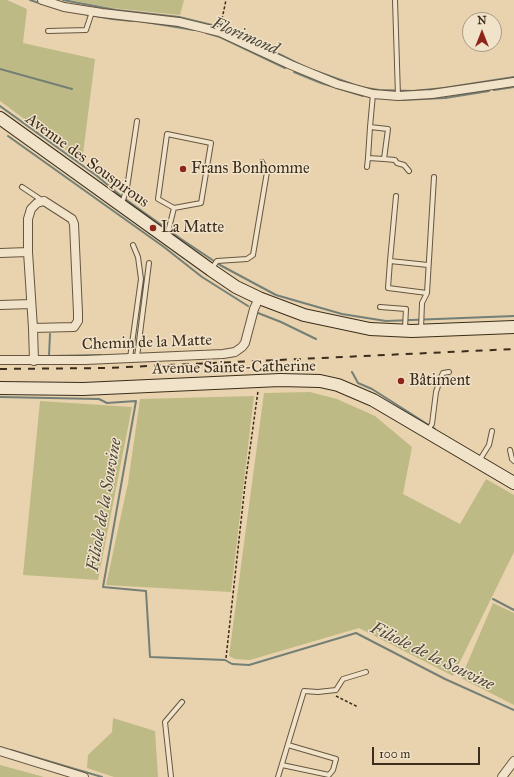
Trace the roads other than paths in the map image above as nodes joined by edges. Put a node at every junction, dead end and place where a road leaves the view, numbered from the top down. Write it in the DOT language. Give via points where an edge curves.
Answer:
graph roads {
  1 [pos="42,0"];
  2 [pos="395,0"];
  3 [pos="92,11"];
  4 [pos="48,31"];
  5 [pos="514,82"];
  6 [pos="372,94"];
  7 [pos="398,96"];
  8 [pos="0,118"];
  9 [pos="137,122"];
  10 [pos="370,128"];
  11 [pos="368,158"];
  12 [pos="384,159"];
  13 [pos="262,162"];
  14 [pos="367,167"];
  15 [pos="409,171"];
  16 [pos="434,177"];
  17 [pos="22,187"];
  18 [pos="396,196"];
  19 [pos="44,201"];
  20 [pos="121,206"];
  21 [pos="174,208"];
  22 [pos="166,238"];
  23 [pos="133,245"];
  24 [pos="28,252"];
  25 [pos="0,253"];
  26 [pos="390,261"];
  27 [pos="149,263"];
  28 [pos="428,265"];
  29 [pos="211,270"];
  30 [pos="427,293"];
  31 [pos="259,298"];
  32 [pos="31,304"];
  33 [pos="0,305"];
  34 [pos="380,307"];
  35 [pos="514,327"];
  36 [pos="33,328"];
  37 [pos="405,331"];
  38 [pos="421,331"];
  39 [pos="134,358"];
  40 [pos="0,360"];
  41 [pos="34,361"];
  42 [pos="449,372"];
  43 [pos="0,388"];
  44 [pos="429,428"];
  45 [pos="492,431"];
  46 [pos="510,450"];
  47 [pos="514,461"];
  48 [pos="478,462"];
  49 [pos="514,484"];
  50 [pos="366,672"];
  51 [pos="182,702"];
  52 [pos="288,745"];
  53 [pos="0,751"];
  54 [pos="514,761"];
  55 [pos="282,765"];
  56 [pos="84,777"];
  57 [pos="171,777"];
  58 [pos="278,777"];
  59 [pos="502,777"];
  1 -- 3 [label="street" via="64,7"];
  2 -- 7 [label="lane"];
  3 -- 4 [label="lane" via="86,30"];
  3 -- 6 [label="street" via="179,22 220,32 337,84"];
  5 -- 7 [label="street" via="432,94"];
  6 -- 7 [label="street"];
  6 -- 10 [label="lane"];
  8 -- 20 [label="main road, Avenue des Souspirous"];
  9 -- 20 [label="lane" via="127,188"];
  10 -- 11 [label="lane"];
  10 -- 12 [label="lane" via="388,129"];
  11 -- 12 [label="lane"];
  11 -- 14 [label="lane"];
  12 -- 15 [label="lane" via="395,160"];
  13 -- 29 [label="lane" via="267,172 253,256 247,259 217,261"];
  16 -- 28 [label="lane"];
  17 -- 19 [label="lane"];
  18 -- 26 [label="lane"];
  19 -- 24 [label="street" via="37,202 31,209 28,219"];
  19 -- 36 [label="street" via="72,219 74,224 78,321 74,327"];
  20 -- 22 [label="main road, Avenue des Souspirous"];
  21 -- 21 [label="lane" via="201,202 211,143 167,134 158,199"];
  21 -- 22 [label="lane"];
  22 -- 29 [label="main road, Avenue des Souspirous"];
  23 -- 39 [label="lane" via="138,257 141,279"];
  24 -- 25 [label="street"];
  24 -- 32 [label="street"];
  26 -- 28 [label="lane"];
  26 -- 30 [label="lane" via="388,288"];
  27 -- 39 [label="lane"];
  28 -- 30 [label="lane"];
  29 -- 31 [label="main road, Avenue des Souspirous" via="236,287"];
  30 -- 38 [label="lane" via="422,303"];
  31 -- 37 [label="main road, Avenue des Souspirous" via="285,309 328,321 370,329"];
  31 -- 39 [label="street, Chemin de la Matte" via="245,343 235,352"];
  32 -- 33 [label="street"];
  32 -- 36 [label="street"];
  34 -- 37 [label="lane" via="406,309"];
  35 -- 38 [label="main road, Avenue des Souspirous"];
  36 -- 41 [label="street"];
  37 -- 38 [label="main road, Avenue des Souspirous"];
  39 -- 41 [label="street, Chemin de la Matte"];
  40 -- 41 [label="street, Chemin de la Matte"];
  42 -- 44 [label="lane" via="443,373 441,377"];
  43 -- 44 [label="main road, Avenue Sainte-Catherine" via="320,381 338,385 373,400"];
  44 -- 48 [label="main road, Avenue Sainte-Catherine"];
  45 -- 48 [label="lane" via="489,445"];
  46 -- 47 [label="lane"];
  48 -- 49 [label="main road, Avenue Sainte-Catherine"];
  50 -- 52 [label="lane" via="343,679 336,690 304,691"];
  51 -- 57 [label="lane" via="165,722"];
  52 -- 55 [label="lane"];
  52 -- 55 [label="lane" via="336,759 334,770 329,775"];
  53 -- 56 [label="street"];
  54 -- 59 [label="street"];
  55 -- 58 [label="lane"];
}
